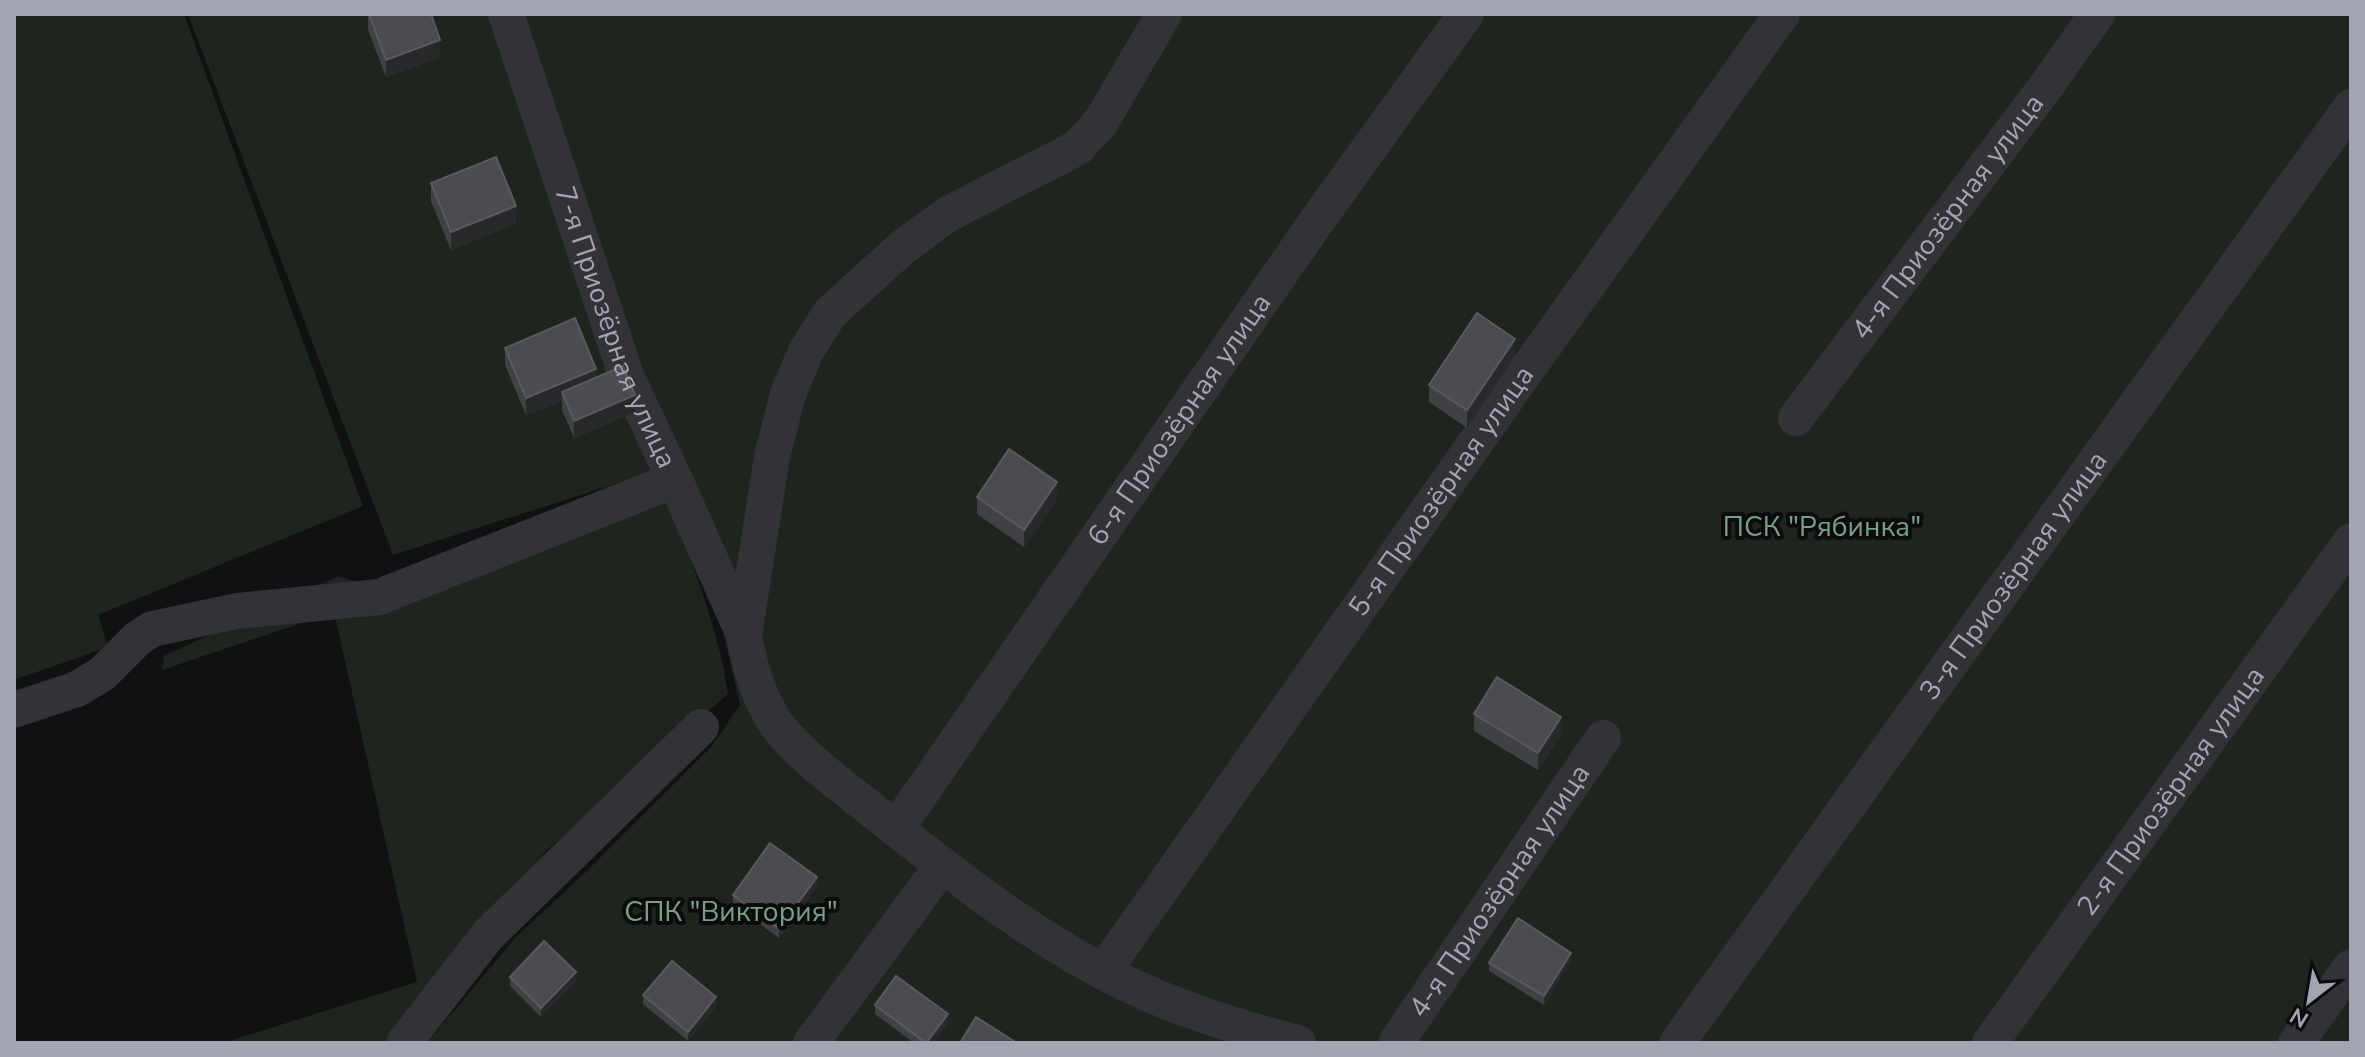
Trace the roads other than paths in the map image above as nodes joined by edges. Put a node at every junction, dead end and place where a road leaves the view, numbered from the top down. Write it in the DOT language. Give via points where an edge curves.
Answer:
graph roads {
  1 [pos="506,14"];
  2 [pos="1164,14"];
  3 [pos="1466,14"];
  4 [pos="1782,14"];
  5 [pos="2097,14"];
  6 [pos="2351,107"];
  7 [pos="1796,418"];
  8 [pos="675,480"];
  9 [pos="2351,541"];
  10 [pos="744,635"];
  11 [pos="14,710"];
  12 [pos="701,727"];
  13 [pos="1603,738"];
  14 [pos="896,829"];
  15 [pos="942,866"];
  16 [pos="2351,967"];
  17 [pos="1103,972"];
  18 [pos="404,1043"];
  19 [pos="811,1043"];
  20 [pos="1298,1043"];
  21 [pos="1396,1043"];
  22 [pos="1677,1043"];
  23 [pos="1990,1043"];
  24 [pos="2296,1043"];
  1 -- 8 [label="street, 7-я Приозёрная улица" via="627,378"];
  2 -- 10 [label="street, 7-я Приозёрная улица" via="1101,122 1077,148 948,214 830,313 788,394 772,457"];
  3 -- 14 [label="street, 6-я Приозёрная улица"];
  4 -- 17 [label="street, 5-я Приозёрная улица"];
  5 -- 7 [label="street, 4-я Приозёрная улица"];
  6 -- 22 [label="street, 3-я Приозёрная улица"];
  8 -- 10 [label="street, 7-я Приозёрная улица"];
  8 -- 11 [label="street" via="379,597 237,611 152,629 90,682"];
  9 -- 23 [label="street, 2-я Приозёрная улица"];
  10 -- 14 [label="street, 7-я Приозёрная улица" via="759,695 779,727 821,770"];
  12 -- 18 [label="street" via="488,935"];
  13 -- 21 [label="street, 4-я Приозёрная улица"];
  14 -- 15 [label="street, 7-я Приозёрная улица"];
  15 -- 17 [label="street, 7-я Приозёрная улица"];
  15 -- 19 [label="street"];
  16 -- 24 [label="street"];
  17 -- 20 [label="street, 7-я Приозёрная улица" via="1233,1026"];
}
